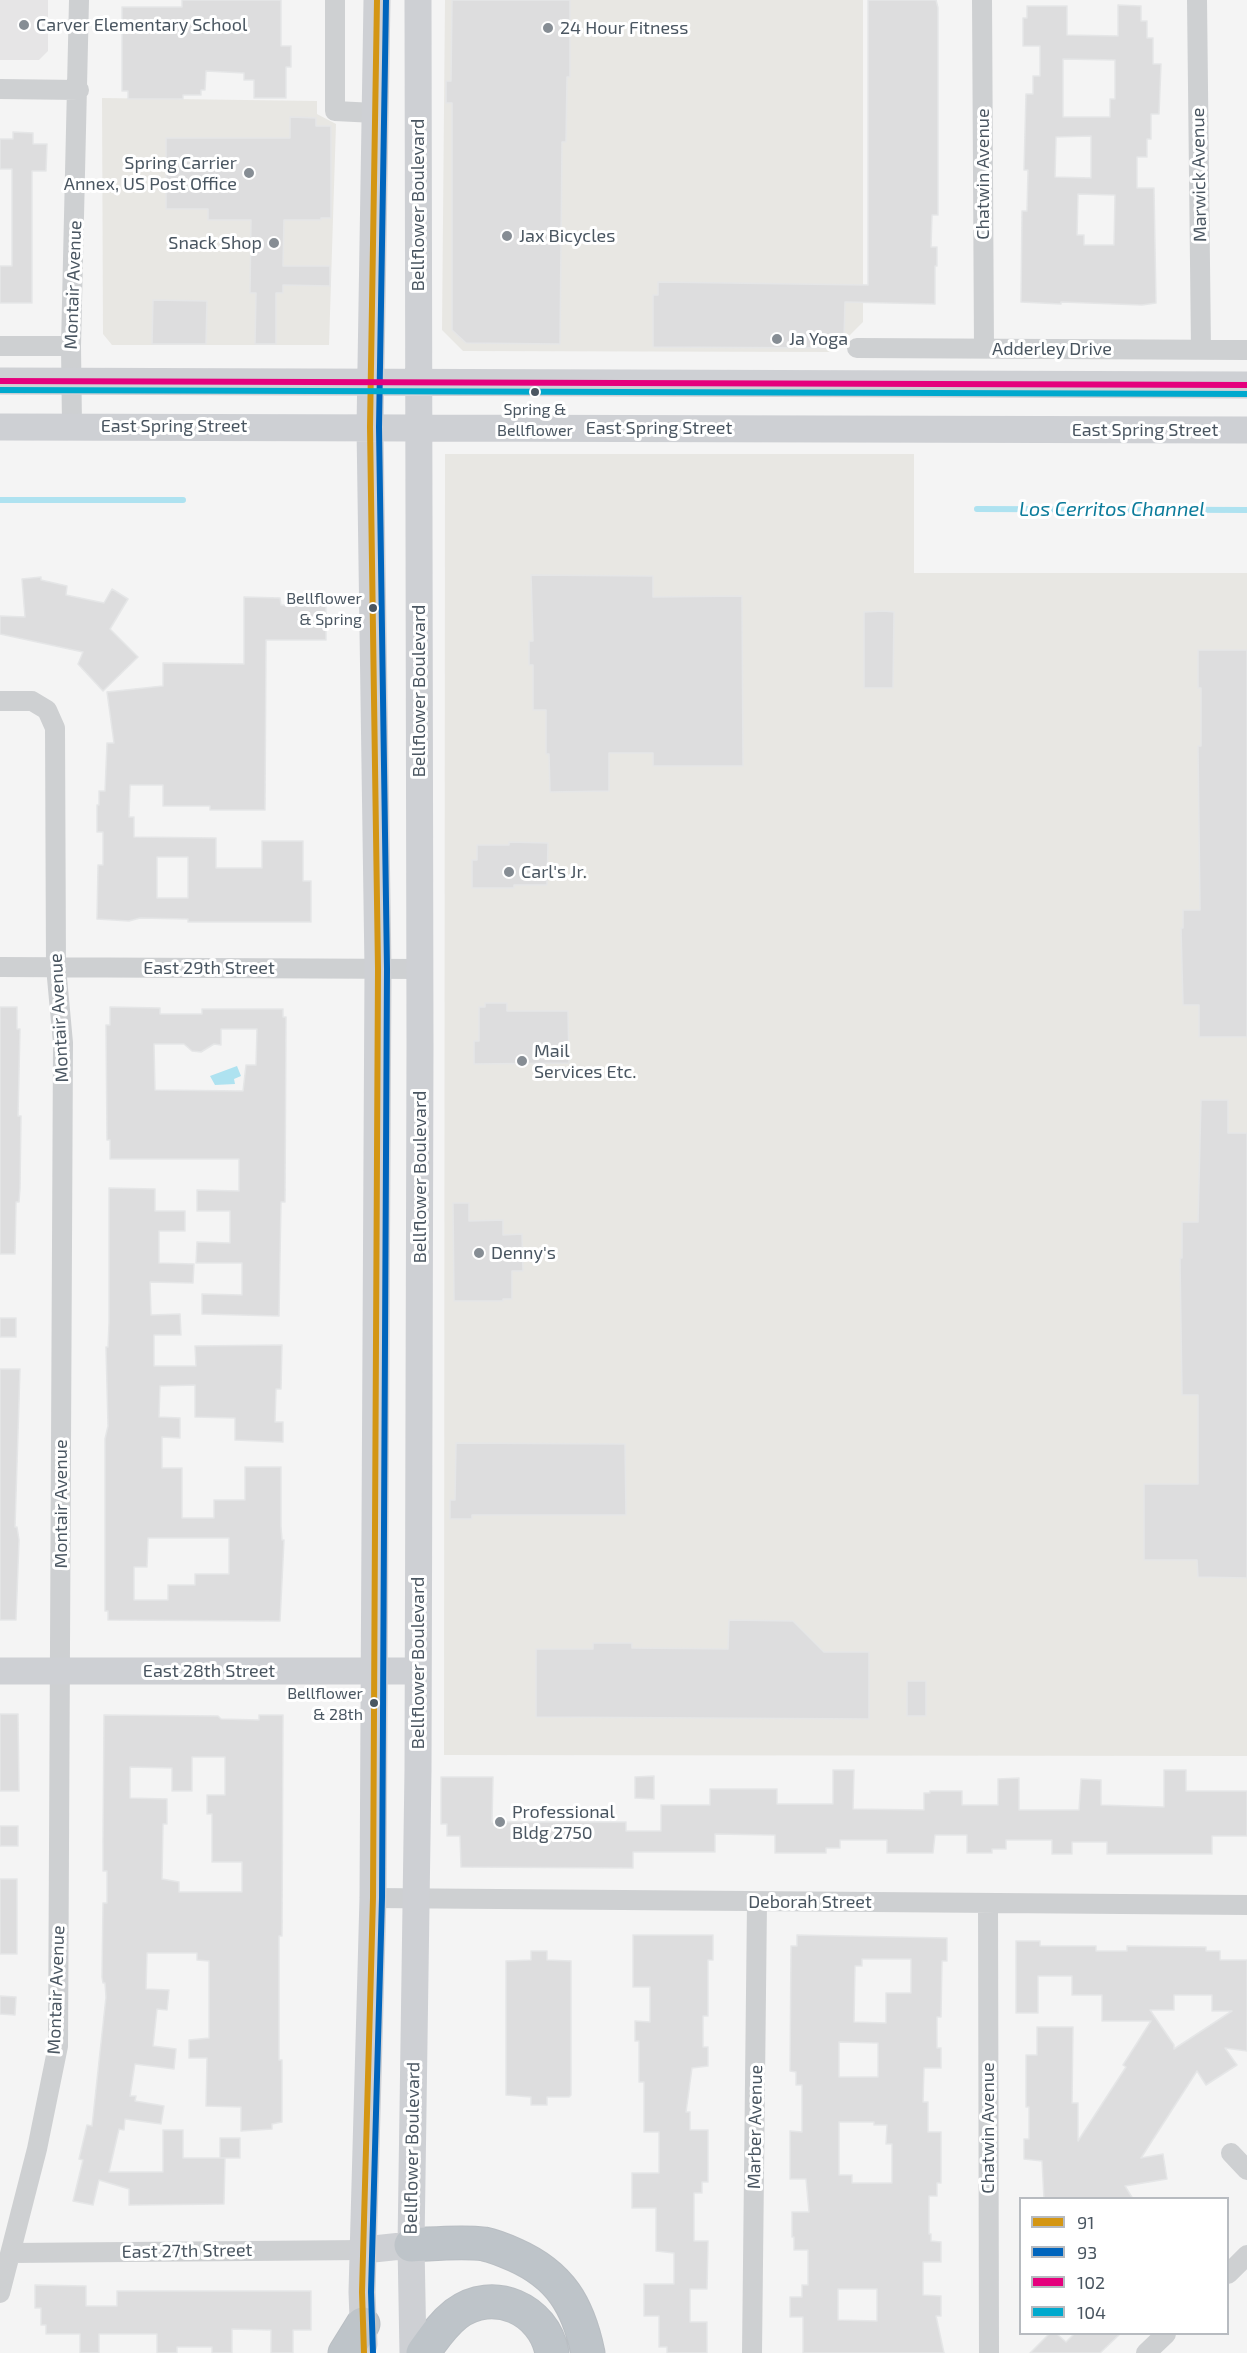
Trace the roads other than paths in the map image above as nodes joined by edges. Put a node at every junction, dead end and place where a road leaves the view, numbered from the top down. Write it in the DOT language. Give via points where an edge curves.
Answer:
graph roads {
  1 [pos="79,0"];
  2 [pos="335,0"];
  3 [pos="377,0"];
  4 [pos="418,0"];
  5 [pos="982,0"];
  6 [pos="1197,0"];
  7 [pos="0,89"];
  8 [pos="79,90"];
  9 [pos="375,113"];
  10 [pos="0,346"];
  11 [pos="71,346"];
  12 [pos="856,348"];
  13 [pos="984,348"];
  14 [pos="1201,350"];
  15 [pos="1247,350"];
  16 [pos="0,381"];
  17 [pos="72,382"];
  18 [pos="418,382"];
  19 [pos="370,383"];
  20 [pos="1247,385"];
  21 [pos="72,426"];
  22 [pos="0,427"];
  23 [pos="370,427"];
  24 [pos="418,428"];
  25 [pos="1247,429"];
  26 [pos="0,701"];
  27 [pos="0,967"];
  28 [pos="57,967"];
  29 [pos="378,969"];
  30 [pos="419,969"];
  31 [pos="61,1670"];
  32 [pos="0,1671"];
  33 [pos="374,1671"];
  34 [pos="417,1671"];
  35 [pos="373,1898"];
  36 [pos="417,1898"];
  37 [pos="757,1902"];
  38 [pos="988,1904"];
  39 [pos="1247,1905"];
  40 [pos="1231,2153"];
  41 [pos="1247,2170"];
  42 [pos="411,2245"];
  43 [pos="364,2250"];
  44 [pos="11,2253"];
  45 [pos="1247,2255"];
  46 [pos="1229,2272"];
  47 [pos="0,2293"];
  48 [pos="1166,2335"];
  49 [pos="363,2339"];
  50 [pos="345,2353"];
  51 [pos="413,2353"];
  52 [pos="423,2353"];
  53 [pos="552,2353"];
  54 [pos="588,2353"];
  55 [pos="752,2353"];
  56 [pos="989,2353"];
  57 [pos="1146,2353"];
  1 -- 8 [label="street, Montair Avenue"];
  2 -- 9 [label="street" via="335,111"];
  3 -- 9 [label="main road"];
  4 -- 18 [label="main road, Bellflower Boulevard"];
  5 -- 13 [label="street, Chatwin Avenue"];
  6 -- 14 [label="street, Marwick Avenue"];
  7 -- 8 [label="street"];
  8 -- 11 [label="street, Montair Avenue"];
  9 -- 19 [label="main road"];
  10 -- 11 [label="street"];
  11 -- 17 [label="street, Montair Avenue"];
  12 -- 13 [label="street, Adderley Drive"];
  13 -- 14 [label="street, Adderley Drive"];
  14 -- 15 [label="street, Adderley Drive"];
  16 -- 17 [label="main road"];
  17 -- 19 [label="main road"];
  17 -- 21 [label="street, Montair Avenue"];
  18 -- 19 [label="main road"];
  18 -- 20 [label="main road"];
  18 -- 24 [label="main road, Bellflower Boulevard"];
  19 -- 23 [label="main road"];
  21 -- 22 [label="main road, East Spring Street"];
  21 -- 23 [label="main road, East Spring Street"];
  23 -- 24 [label="main road, East Spring Street"];
  23 -- 29 [label="main road"];
  24 -- 25 [label="main road, East Spring Street"];
  24 -- 30 [label="main road, Bellflower Boulevard"];
  26 -- 28 [label="street, Montair Avenue" via="32,701 47,710 55,729"];
  27 -- 28 [label="street, East 29th Street"];
  28 -- 29 [label="street, East 29th Street"];
  28 -- 31 [label="street, Montair Avenue" via="63,1042"];
  29 -- 30 [label="street, East 29th Street"];
  29 -- 33 [label="main road"];
  30 -- 34 [label="main road, Bellflower Boulevard"];
  31 -- 32 [label="main road, East 28th Street"];
  31 -- 33 [label="main road, East 28th Street"];
  31 -- 44 [label="street, Montair Avenue" via="58,2046"];
  33 -- 34 [label="main road, East 28th Street"];
  33 -- 35 [label="main road"];
  34 -- 36 [label="main road, Bellflower Boulevard"];
  35 -- 36 [label="street, Deborah Street"];
  35 -- 43 [label="main road"];
  36 -- 37 [label="street, Deborah Street"];
  36 -- 42 [label="main road, Bellflower Boulevard"];
  37 -- 38 [label="street, Deborah Street"];
  37 -- 55 [label="street, Marber Avenue"];
  38 -- 39 [label="street, Deborah Street"];
  38 -- 56 [label="street, Chatwin Avenue"];
  40 -- 41 [label="street"];
  42 -- 43 [label="main road"];
  42 -- 51 [label="main road, Bellflower Boulevard"];
  42 -- 54 [label="highway" via="485,2244 530,2262 559,2284 574,2306"];
  43 -- 44 [label="street, East 27th Street"];
  43 -- 49 [label="main road"];
  44 -- 47 [label="street, Montair Avenue"];
  45 -- 46 [label="street"];
  48 -- 57 [label="street"];
  49 -- 50 [label="highway"];
  52 -- 53 [label="highway" via="457,2313 489,2302 505,2303 531,2315 543,2328"];
}
